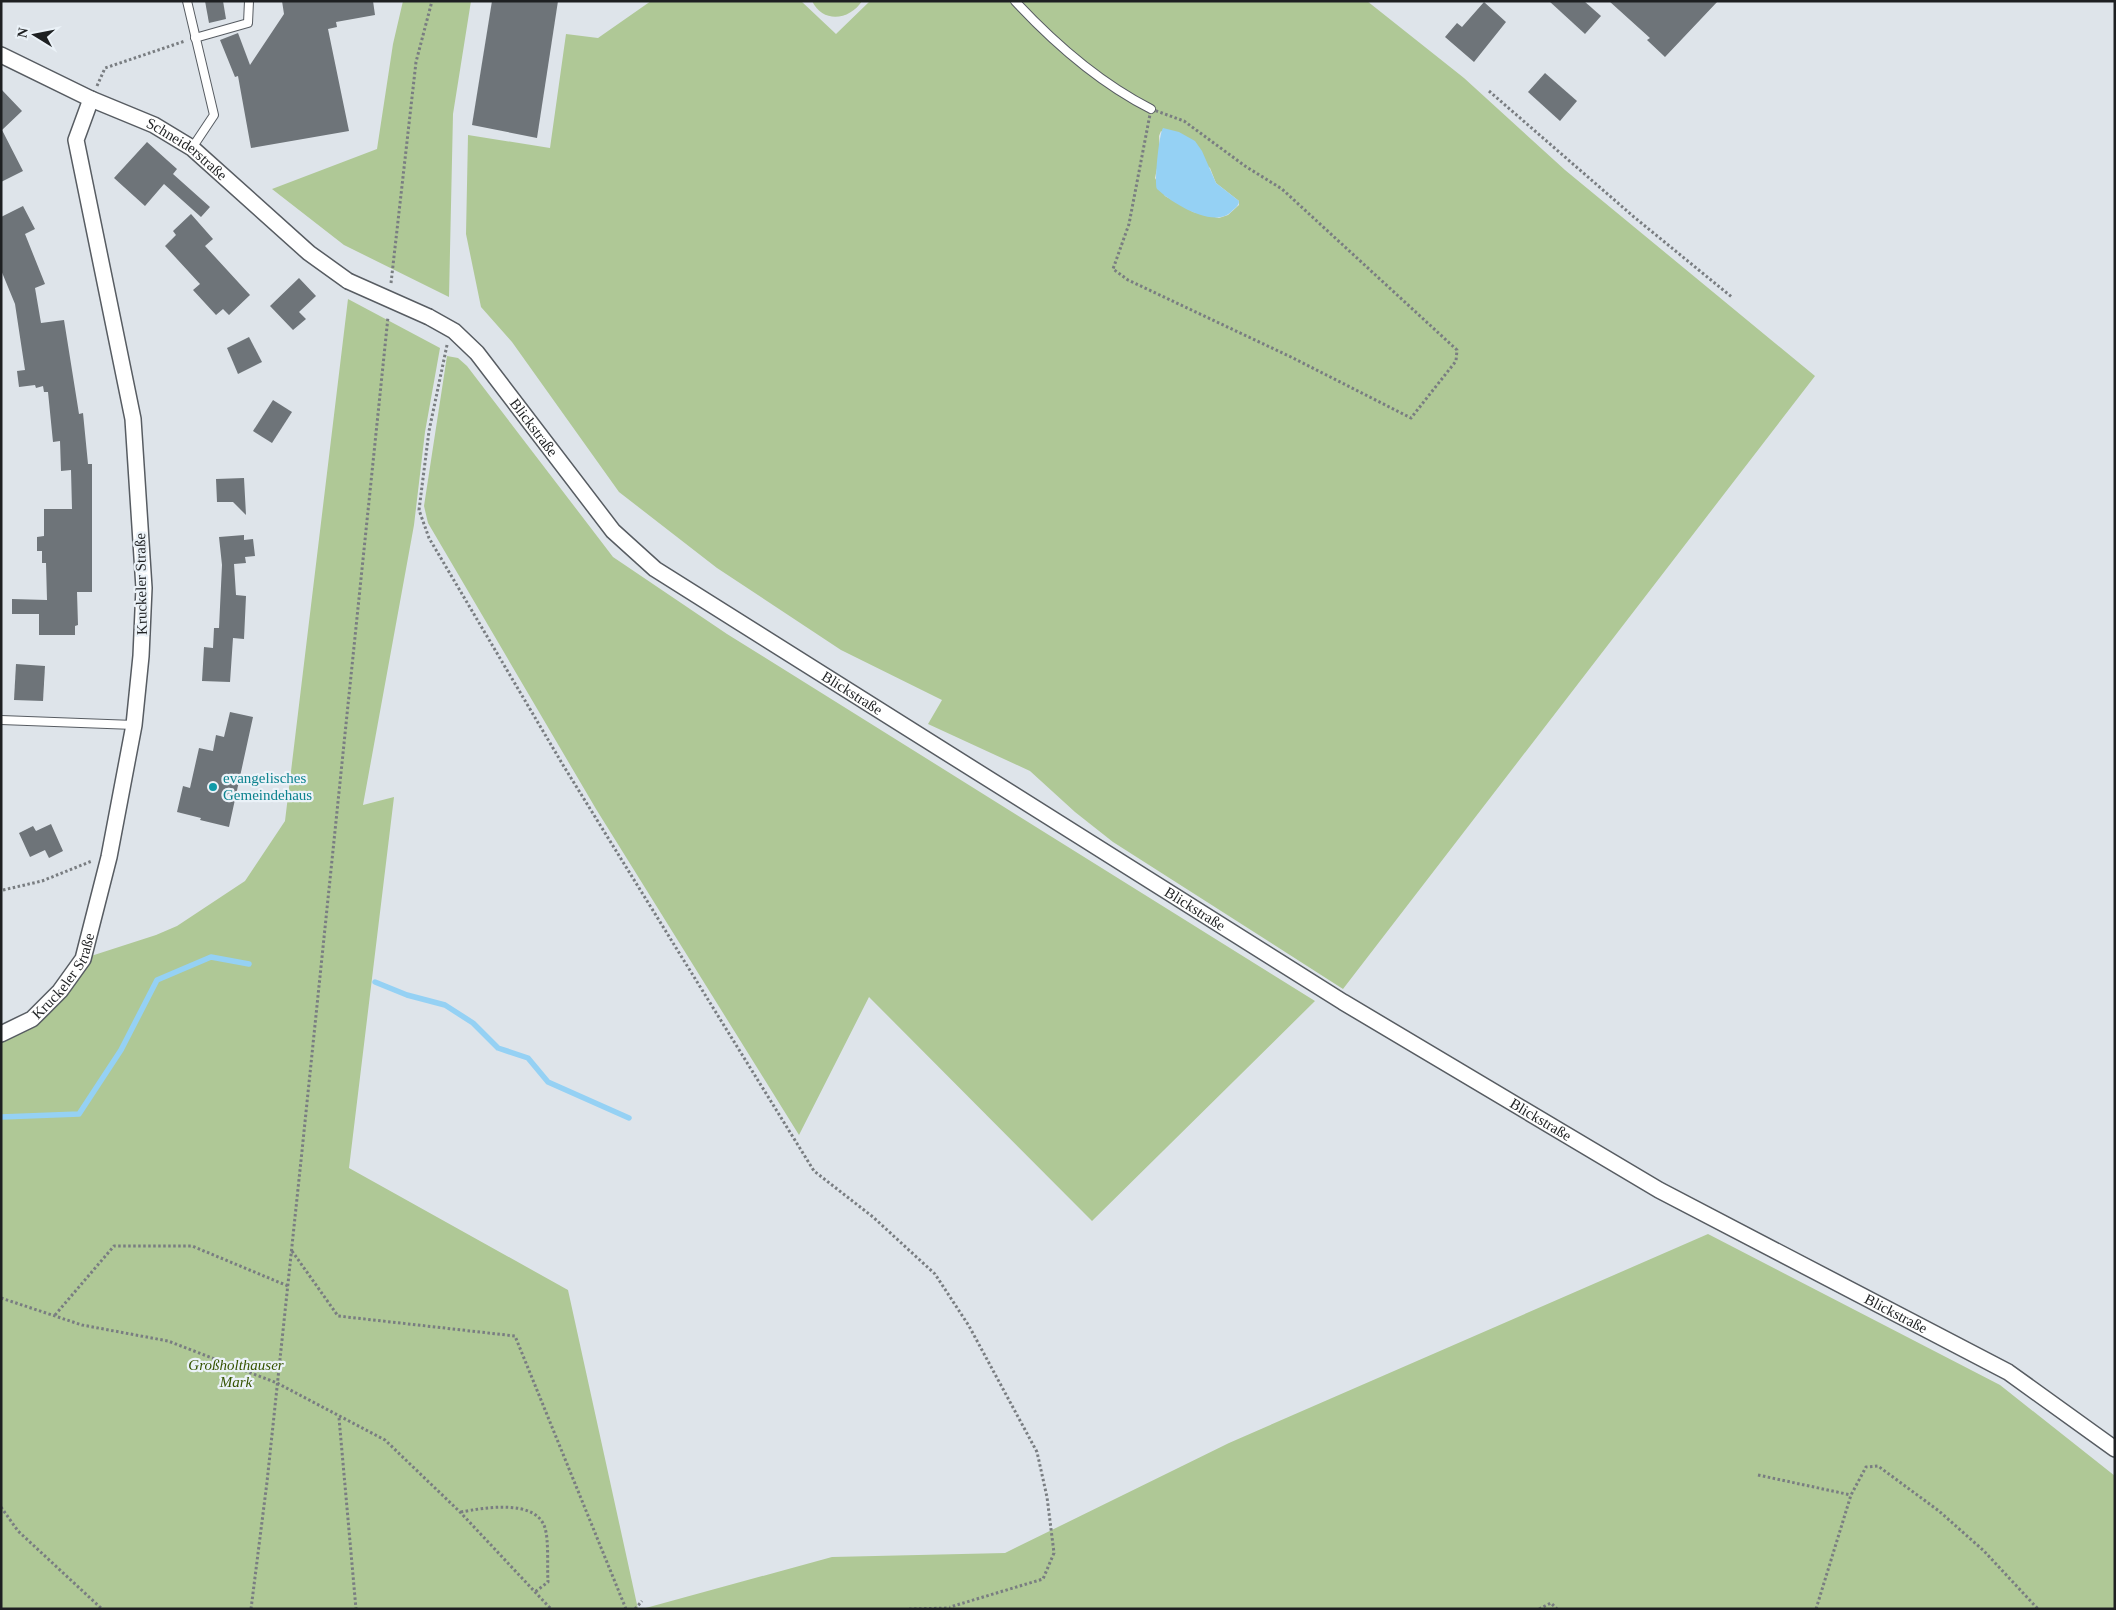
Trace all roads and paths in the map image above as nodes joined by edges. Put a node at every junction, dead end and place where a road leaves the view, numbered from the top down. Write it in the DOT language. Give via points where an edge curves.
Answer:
graph roads {
  1 [pos="187,1"];
  2 [pos="249,1"];
  3 [pos="432,1"];
  4 [pos="1015,1"];
  5 [pos="195,38"];
  6 [pos="1,55"];
  7 [pos="1489,91"];
  8 [pos="91,100"];
  9 [pos="1151,110"];
  10 [pos="192,148"];
  11 [pos="348,281"];
  12 [pos="391,289"];
  13 [pos="1733,298"];
  14 [pos="389,309"];
  15 [pos="454,331"];
  16 [pos="1,720"];
  17 [pos="134,724"];
  18 [pos="95,860"];
  19 [pos="3,890"];
  20 [pos="1,1034"];
  21 [pos="292,1250"];
  22 [pos="288,1286"];
  23 [pos="1,1298"];
  24 [pos="55,1315"];
  25 [pos="277,1383"];
  26 [pos="339,1417"];
  27 [pos="2115,1449"];
  28 [pos="1758,1476"];
  29 [pos="1851,1494"];
  30 [pos="1,1507"];
  31 [pos="460,1512"];
  32 [pos="535,1592"];
  33 [pos="642,1600"];
  34 [pos="950,1608"];
  35 [pos="102,1609"];
  36 [pos="250,1609"];
  37 [pos="356,1609"];
  38 [pos="551,1609"];
  39 [pos="626,1609"];
  40 [pos="635,1609"];
  41 [pos="909,1609"];
  42 [pos="1539,1609"];
  43 [pos="1557,1609"];
  44 [pos="1816,1609"];
  45 [pos="2038,1609"];
  1 -- 5 [label="lane"];
  2 -- 5 [label="lane" via="248,23"];
  3 -- 12 [label="path" via="416,62"];
  4 -- 9 [label="lane" via="1076,58"];
  5 -- 8 [label="path" via="105,68"];
  5 -- 10 [label="lane" via="214,115"];
  6 -- 8 [label="street, Schneiderstraße"];
  7 -- 13 [label="path"];
  8 -- 10 [label="street, Schneiderstraße" via="154,125"];
  8 -- 17 [label="street, Kruckeler Straße" via="76,140 133,419 140,506 144,588"];
  9 -- 9 [label="path" via="1184,121 1282,189 1457,350 1456,361 1411,418 1128,280 1113,269 1129,224"];
  10 -- 11 [label="street, Schneiderstraße" via="309,253"];
  11 -- 15 [label="street, Blickstraße, bridge"];
  14 -- 21 [label="path"];
  15 -- 27 [label="street, Blickstraße" via="491,370 613,531 655,569 1343,1002 1659,1190 2008,1372"];
  15 -- 34 [label="path" via="444,354 429,431 419,510 429,538 563,765 814,1171 873,1217 935,1274 970,1326 1037,1452 1054,1553 1043,1580"];
  16 -- 17 [label="lane"];
  17 -- 20 [label="street, Kruckeler Straße" via="109,857 83,959 60,991 32,1018"];
  18 -- 19 [label="path" via="42,881"];
  21 -- 22 [label="path"];
  21 -- 39 [label="path" via="338,1316 515,1336"];
  22 -- 24 [label="path" via="192,1246 114,1246"];
  22 -- 25 [label="path"];
  23 -- 24 [label="path"];
  24 -- 25 [label="path" via="82,1325 168,1341"];
  25 -- 26 [label="path"];
  25 -- 36 [label="path"];
  26 -- 31 [label="path" via="385,1440"];
  26 -- 37 [label="path"];
  28 -- 29 [label="path"];
  29 -- 44 [label="path"];
  29 -- 45 [label="path" via="1866,1467 1878,1466 1939,1511 1978,1545"];
  30 -- 35 [label="path" via="18,1531"];
  31 -- 32 [label="path"];
  31 -- 32 [label="path" via="497,1506 532,1512 545,1527 548,1582"];
  32 -- 38 [label="path"];
  33 -- 40 [label="path"];
  34 -- 41 [label="path"];
  42 -- 43 [label="path" via="1551,1603"];
}
